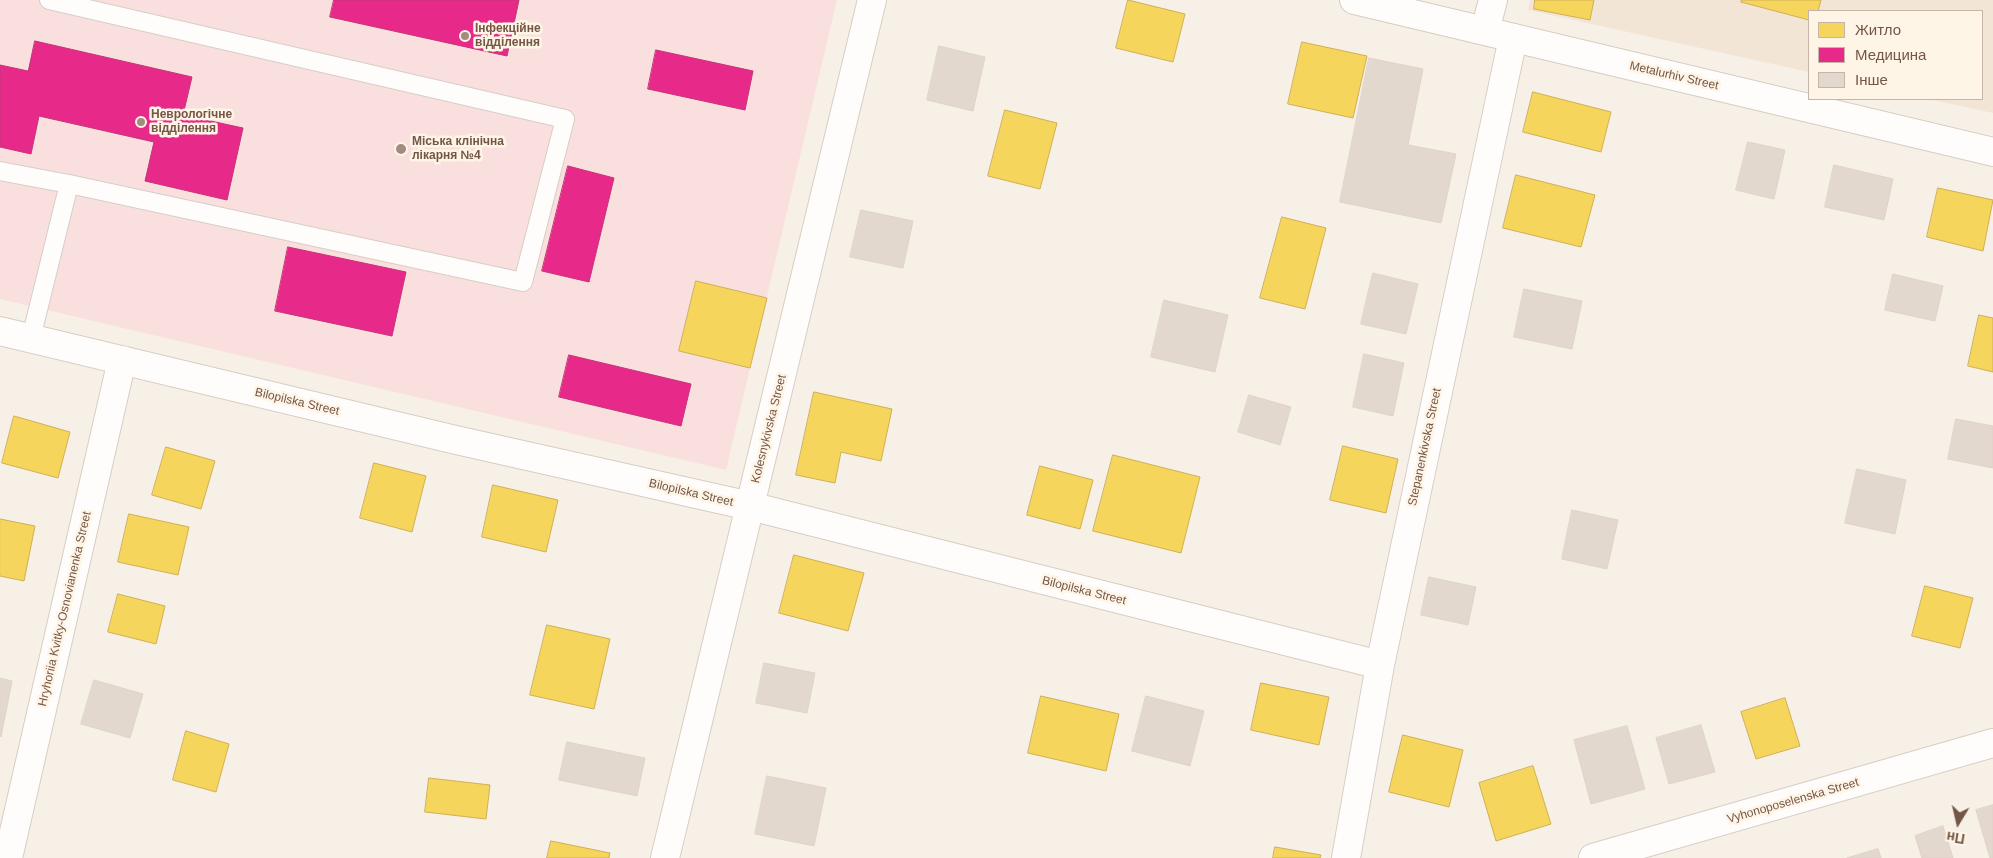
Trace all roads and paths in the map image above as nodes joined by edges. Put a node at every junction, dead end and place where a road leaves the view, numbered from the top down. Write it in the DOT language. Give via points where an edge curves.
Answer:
graph roads {
  1 [pos="49,0"];
  2 [pos="872,0"];
  3 [pos="1354,0"];
  4 [pos="1493,0"];
  5 [pos="1485,31"];
  6 [pos="1513,38"];
  7 [pos="1993,152"];
  8 [pos="0,171"];
  9 [pos="69,184"];
  10 [pos="0,331"];
  11 [pos="31,338"];
  12 [pos="122,360"];
  13 [pos="750,506"];
  14 [pos="1380,665"];
  15 [pos="1993,743"];
  16 [pos="8,858"];
  17 [pos="665,858"];
  18 [pos="1346,858"];
  19 [pos="1593,858"];
  1 -- 9 [label="lane" via="565,119 523,282"];
  2 -- 13 [label="street, Kolesnykivska Street"];
  3 -- 5 [label="street, Metalurhiv Street"];
  4 -- 5 [label="street"];
  5 -- 6 [label="street, Metalurhiv Street"];
  6 -- 7 [label="street, Metalurhiv Street"];
  6 -- 14 [label="street, Stepanenkivska Street"];
  8 -- 9 [label="lane"];
  9 -- 11 [label="lane"];
  10 -- 11 [label="street, Bilopilska Street"];
  11 -- 12 [label="street, Bilopilska Street"];
  12 -- 13 [label="street, Bilopilska Street"];
  12 -- 16 [label="street, Hryhoriia Kvitky-Osnovianenka Street"];
  13 -- 14 [label="street, Bilopilska Street"];
  13 -- 17 [label="street, Kolesnykivska Street"];
  14 -- 18 [label="street, Stepanenkivska Street"];
  15 -- 19 [label="street, Vyhonoposelenska Street"];
}
